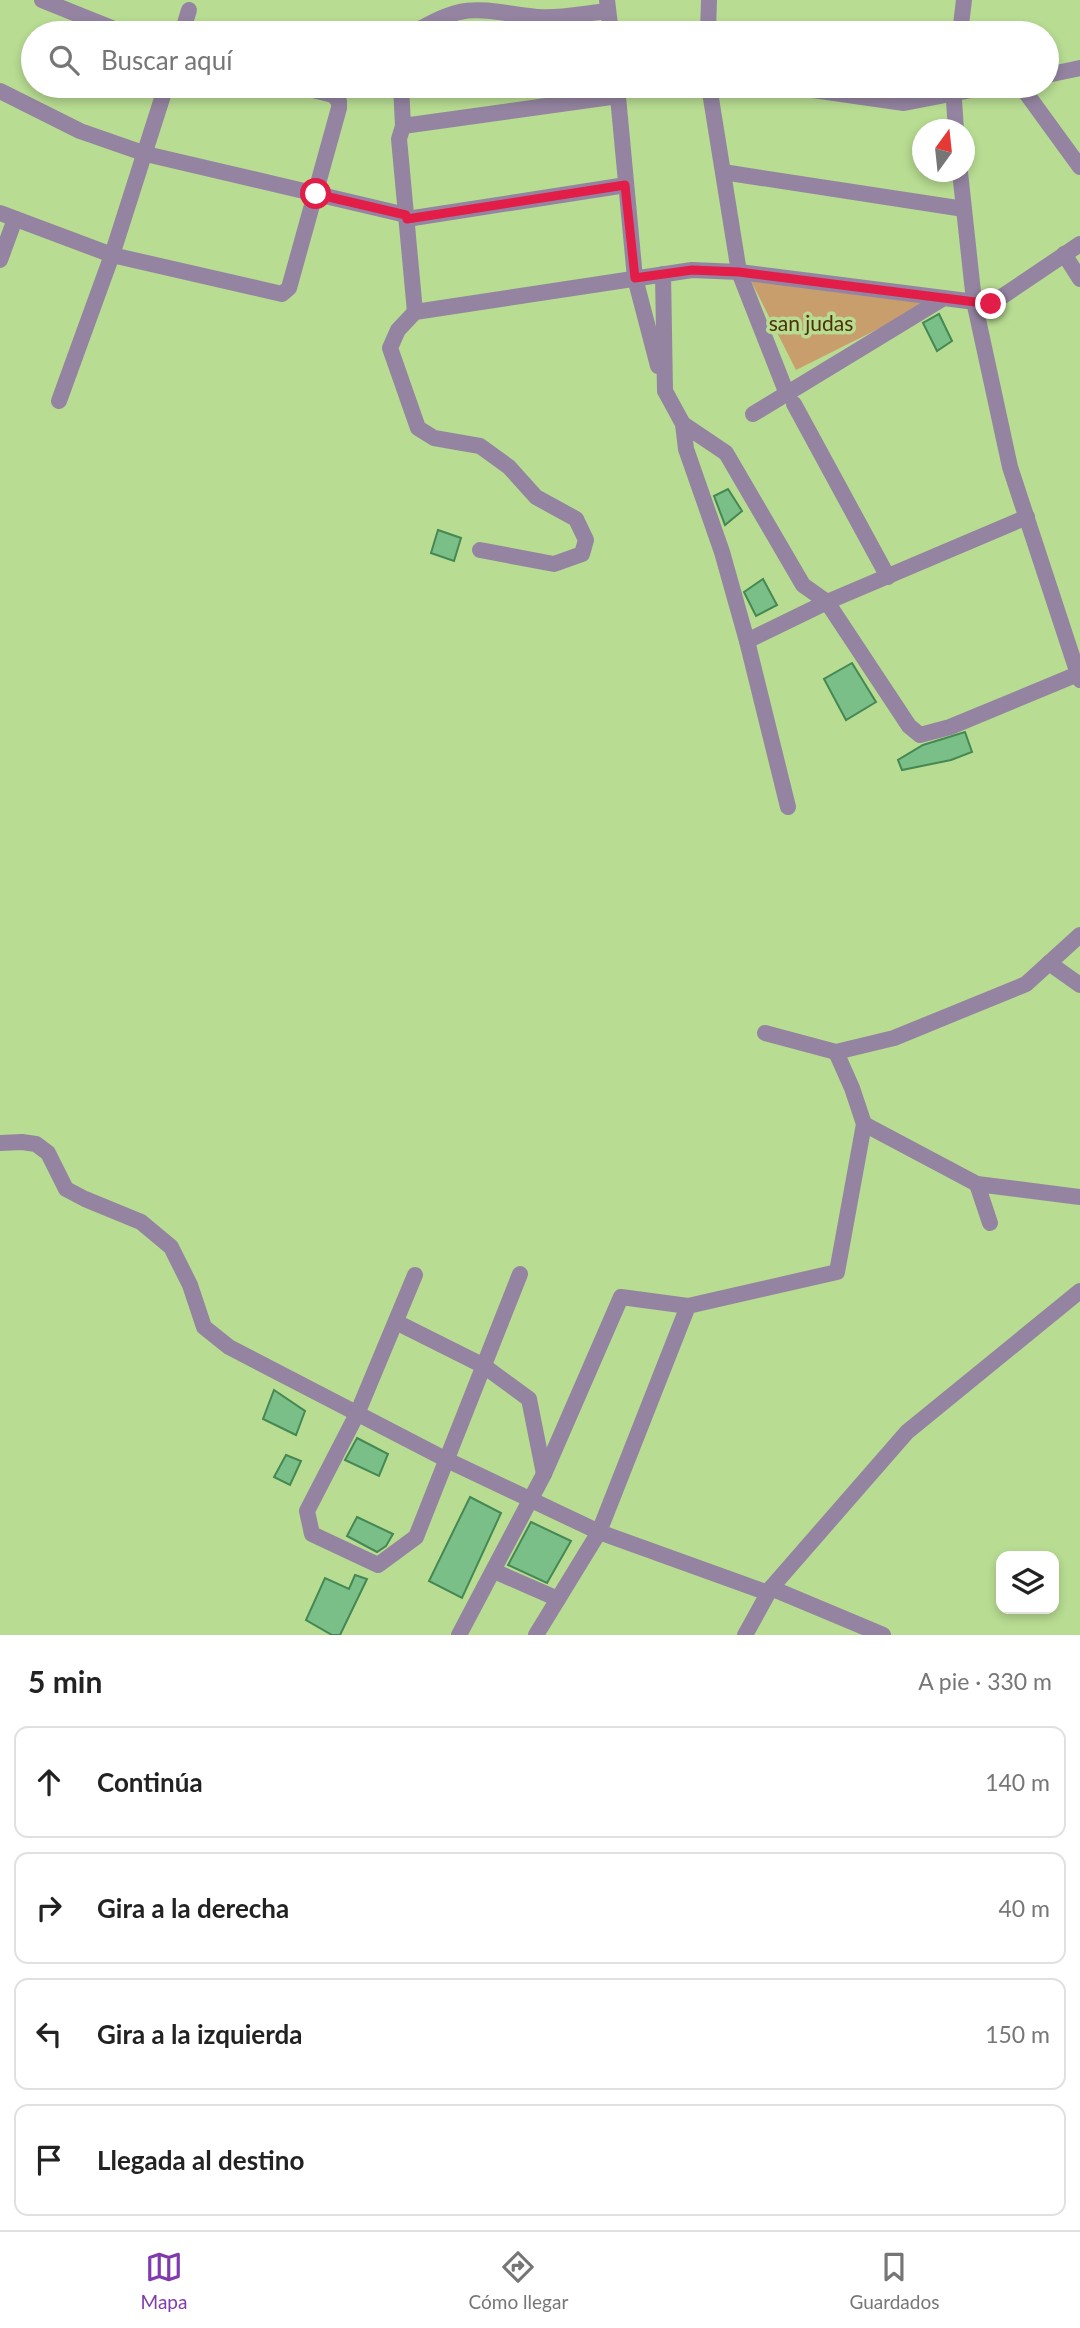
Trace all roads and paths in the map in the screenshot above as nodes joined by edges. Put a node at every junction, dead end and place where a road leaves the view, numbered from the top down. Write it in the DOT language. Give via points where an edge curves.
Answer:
graph roads {
  1 [pos="42,0"];
  2 [pos="709,0"];
  3 [pos="964,0"];
  4 [pos="608,6"];
  5 [pos="189,10"];
  6 [pos="538,17"];
  7 [pos="94,21"];
  8 [pos="186,21"];
  9 [pos="432,21"];
  10 [pos="534,21"];
  11 [pos="708,21"];
  12 [pos="961,21"];
  13 [pos="1080,68"];
  14 [pos="1059,72"];
  15 [pos="0,91"];
  16 [pos="162,98"];
  17 [pos="336,98"];
  18 [pos="402,98"];
  19 [pos="574,98"];
  20 [pos="618,98"];
  21 [pos="711,98"];
  22 [pos="869,98"];
  23 [pos="922,98"];
  24 [pos="953,98"];
  25 [pos="1030,98"];
  26 [pos="955,119"];
  27 [pos="403,126"];
  28 [pos="146,154"];
  29 [pos="1080,167"];
  30 [pos="723,172"];
  31 [pos="961,182"];
  32 [pos="625,185"];
  33 [pos="321,195"];
  34 [pos="964,209"];
  35 [pos="7,216"];
  36 [pos="406,217"];
  37 [pos="1080,244"];
  38 [pos="112,254"];
  39 [pos="1064,254"];
  40 [pos="0,260"];
  41 [pos="739,272"];
  42 [pos="663,274"];
  43 [pos="635,278"];
  44 [pos="1080,279"];
  45 [pos="944,298"];
  46 [pos="974,301"];
  47 [pos="415,312"];
  48 [pos="665,391"];
  49 [pos="790,399"];
  50 [pos="59,401"];
  51 [pos="753,414"];
  52 [pos="682,424"];
  53 [pos="1027,517"];
  54 [pos="480,550"];
  55 [pos="888,577"];
  56 [pos="827,602"];
  57 [pos="747,640"];
  58 [pos="1079,677"];
  59 [pos="788,807"];
  60 [pos="1080,935"];
  61 [pos="1049,963"];
  62 [pos="1080,985"];
  63 [pos="765,1033"];
  64 [pos="836,1052"];
  65 [pos="864,1124"];
  66 [pos="0,1143"];
  67 [pos="977,1184"];
  68 [pos="1080,1198"];
  69 [pos="990,1223"];
  70 [pos="520,1274"];
  71 [pos="415,1275"];
  72 [pos="1080,1291"];
  73 [pos="688,1306"];
  74 [pos="396,1322"];
  75 [pos="484,1366"];
  76 [pos="357,1413"];
  77 [pos="447,1460"];
  78 [pos="544,1474"];
  79 [pos="531,1499"];
  80 [pos="599,1532"];
  81 [pos="494,1571"];
  82 [pos="770,1591"];
  83 [pos="558,1599"];
  84 [pos="459,1635"];
  85 [pos="537,1635"];
  86 [pos="744,1635"];
  87 [pos="883,1635"];
  1 -- 7 [label="street"];
  2 -- 11 [label="street"];
  3 -- 12 [label="street"];
  4 -- 6 [label="street"];
  5 -- 8 [label="street"];
  6 -- 9 [label="street" via="463,7"];
  6 -- 10 [label="street"];
  13 -- 14 [label="street"];
  15 -- 28 [label="street" via="80,131"];
  16 -- 28 [label="street"];
  17 -- 33 [label="street" via="339,108"];
  18 -- 27 [label="street"];
  19 -- 27 [label="street"];
  20 -- 32 [label="street"];
  21 -- 30 [label="street"];
  22 -- 23 [label="street" via="904,103"];
  24 -- 26 [label="street"];
  25 -- 29 [label="street"];
  27 -- 36 [label="street" via="399,139"];
  28 -- 33 [label="street"];
  28 -- 38 [label="street"];
  30 -- 34 [label="street"];
  30 -- 41 [label="street"];
  31 -- 34 [label="street"];
  32 -- 36 [label="street"];
  32 -- 43 [label="street"];
  33 -- 36 [label="street"];
  33 -- 38 [label="street" via="289,288 282,294"];
  34 -- 46 [label="street"];
  35 -- 38 [label="street"];
  35 -- 40 [label="street"];
  36 -- 47 [label="street"];
  37 -- 39 [label="street"];
  38 -- 50 [label="street"];
  39 -- 44 [label="street"];
  39 -- 46 [label="street" via="991,304"];
  41 -- 42 [label="street"];
  41 -- 45 [label="street"];
  41 -- 49 [label="street"];
  42 -- 43 [label="street"];
  42 -- 48 [label="street"];
  43 -- 47 [label="street"];
  43 -- 48 [label="street"];
  45 -- 46 [label="street"];
  45 -- 49 [label="street"];
  46 -- 53 [label="street" via="1010,467"];
  47 -- 54 [label="street" via="398,330 390,348 418,428 434,438 480,446 509,467 536,497 576,519 586,540 582,554 554,564"];
  48 -- 52 [label="street"];
  49 -- 51 [label="street"];
  49 -- 55 [label="street"];
  52 -- 56 [label="street" via="726,453 803,585"];
  52 -- 57 [label="street"];
  53 -- 55 [label="street"];
  53 -- 58 [label="street"];
  55 -- 56 [label="street"];
  56 -- 57 [label="street"];
  56 -- 58 [label="street" via="909,726 920,735"];
  57 -- 59 [label="street"];
  60 -- 61 [label="street"];
  61 -- 62 [label="street"];
  61 -- 64 [label="street" via="1027,984 894,1038"];
  63 -- 64 [label="street"];
  64 -- 65 [label="street"];
  65 -- 67 [label="street"];
  65 -- 73 [label="street" via="837,1272"];
  66 -- 76 [label="street" via="36,1144 48,1153 66,1189 141,1222 172,1247 204,1327 229,1347"];
  67 -- 68 [label="street"];
  67 -- 69 [label="street"];
  70 -- 75 [label="street"];
  71 -- 74 [label="street"];
  72 -- 82 [label="street" via="907,1432"];
  73 -- 78 [label="street" via="621,1297"];
  73 -- 80 [label="street"];
  74 -- 75 [label="street"];
  74 -- 76 [label="street"];
  75 -- 77 [label="street"];
  75 -- 78 [label="street" via="529,1399"];
  76 -- 77 [label="street"];
  76 -- 77 [label="street" via="307,1511 312,1534 378,1565 416,1536"];
  77 -- 79 [label="street"];
  78 -- 79 [label="street"];
  79 -- 80 [label="street"];
  79 -- 81 [label="street"];
  80 -- 82 [label="street"];
  80 -- 83 [label="street"];
  81 -- 83 [label="street"];
  81 -- 84 [label="street"];
  82 -- 86 [label="street"];
  82 -- 87 [label="street"];
  83 -- 85 [label="street"];
}
